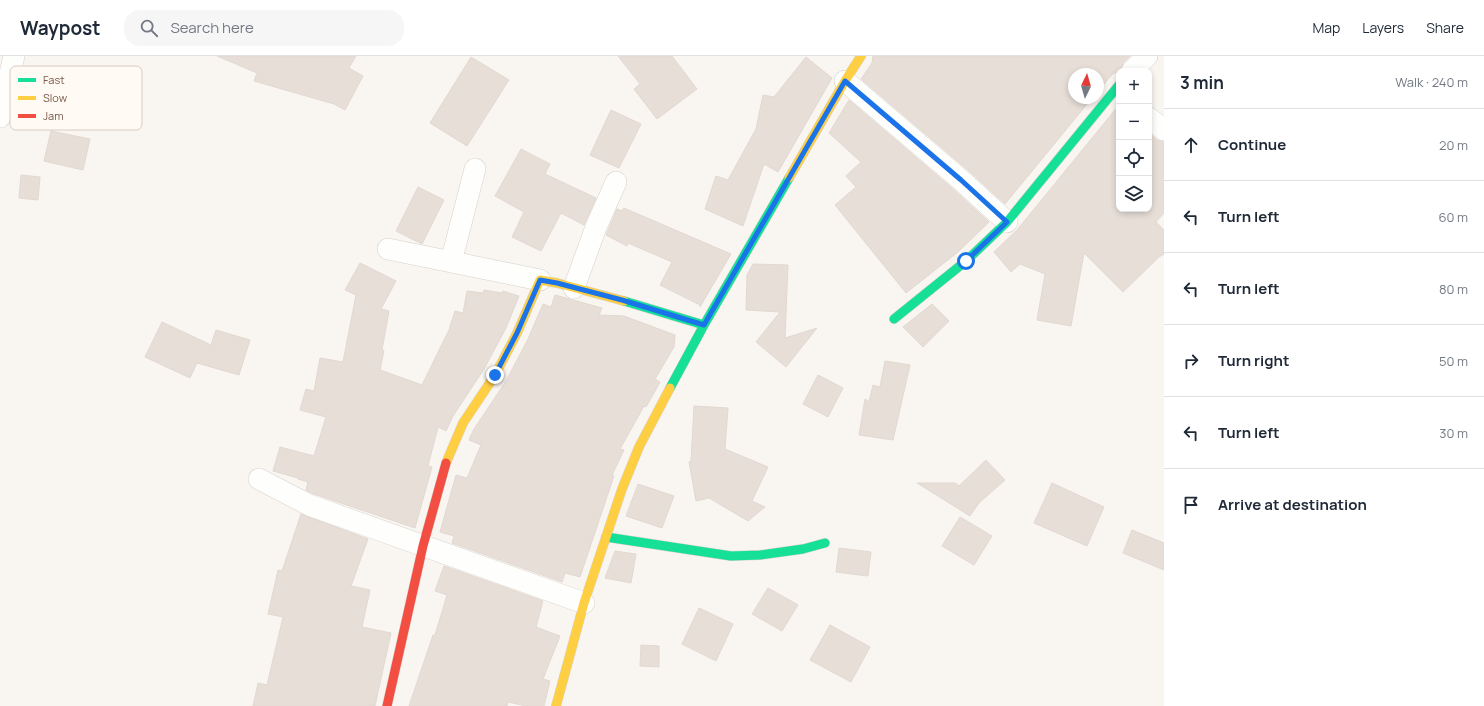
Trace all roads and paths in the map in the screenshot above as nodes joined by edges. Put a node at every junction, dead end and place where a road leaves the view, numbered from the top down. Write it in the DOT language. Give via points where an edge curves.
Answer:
graph roads {
  1 [pos="14,56"];
  2 [pos="861,56"];
  3 [pos="1146,56"];
  4 [pos="12,66"];
  5 [pos="1135,68"];
  6 [pos="10,73"];
  7 [pos="845,81"];
  8 [pos="1116,92"];
  9 [pos="0,117"];
  10 [pos="1152,120"];
  11 [pos="1164,130"];
  12 [pos="475,169"];
  13 [pos="616,182"];
  14 [pos="1007,222"];
  15 [pos="388,249"];
  16 [pos="451,262"];
  17 [pos="540,280"];
  18 [pos="574,288"];
  19 [pos="894,319"];
  20 [pos="704,325"];
  21 [pos="259,479"];
  22 [pos="606,537"];
  23 [pos="826,543"];
  24 [pos="422,546"];
  25 [pos="584,603"];
  26 [pos="387,706"];
  27 [pos="556,706"];
  1 -- 4 [label="street"];
  2 -- 7 [label="street"];
  3 -- 5 [label="street"];
  6 -- 9 [label="street"];
  7 -- 14 [label="street"];
  7 -- 20 [label="street"];
  8 -- 14 [label="street"];
  10 -- 11 [label="street"];
  12 -- 16 [label="street"];
  13 -- 18 [label="street" via="596,227"];
  14 -- 19 [label="street" via="966,261"];
  15 -- 16 [label="street"];
  16 -- 17 [label="street"];
  17 -- 18 [label="street"];
  17 -- 24 [label="street" via="495,375 463,423 446,462"];
  18 -- 20 [label="street" via="660,310"];
  20 -- 22 [label="street" via="638,447"];
  21 -- 24 [label="street" via="309,505"];
  22 -- 23 [label="street" via="731,556 760,556"];
  22 -- 25 [label="street"];
  24 -- 25 [label="street"];
  24 -- 26 [label="street"];
  25 -- 27 [label="street"];
}
